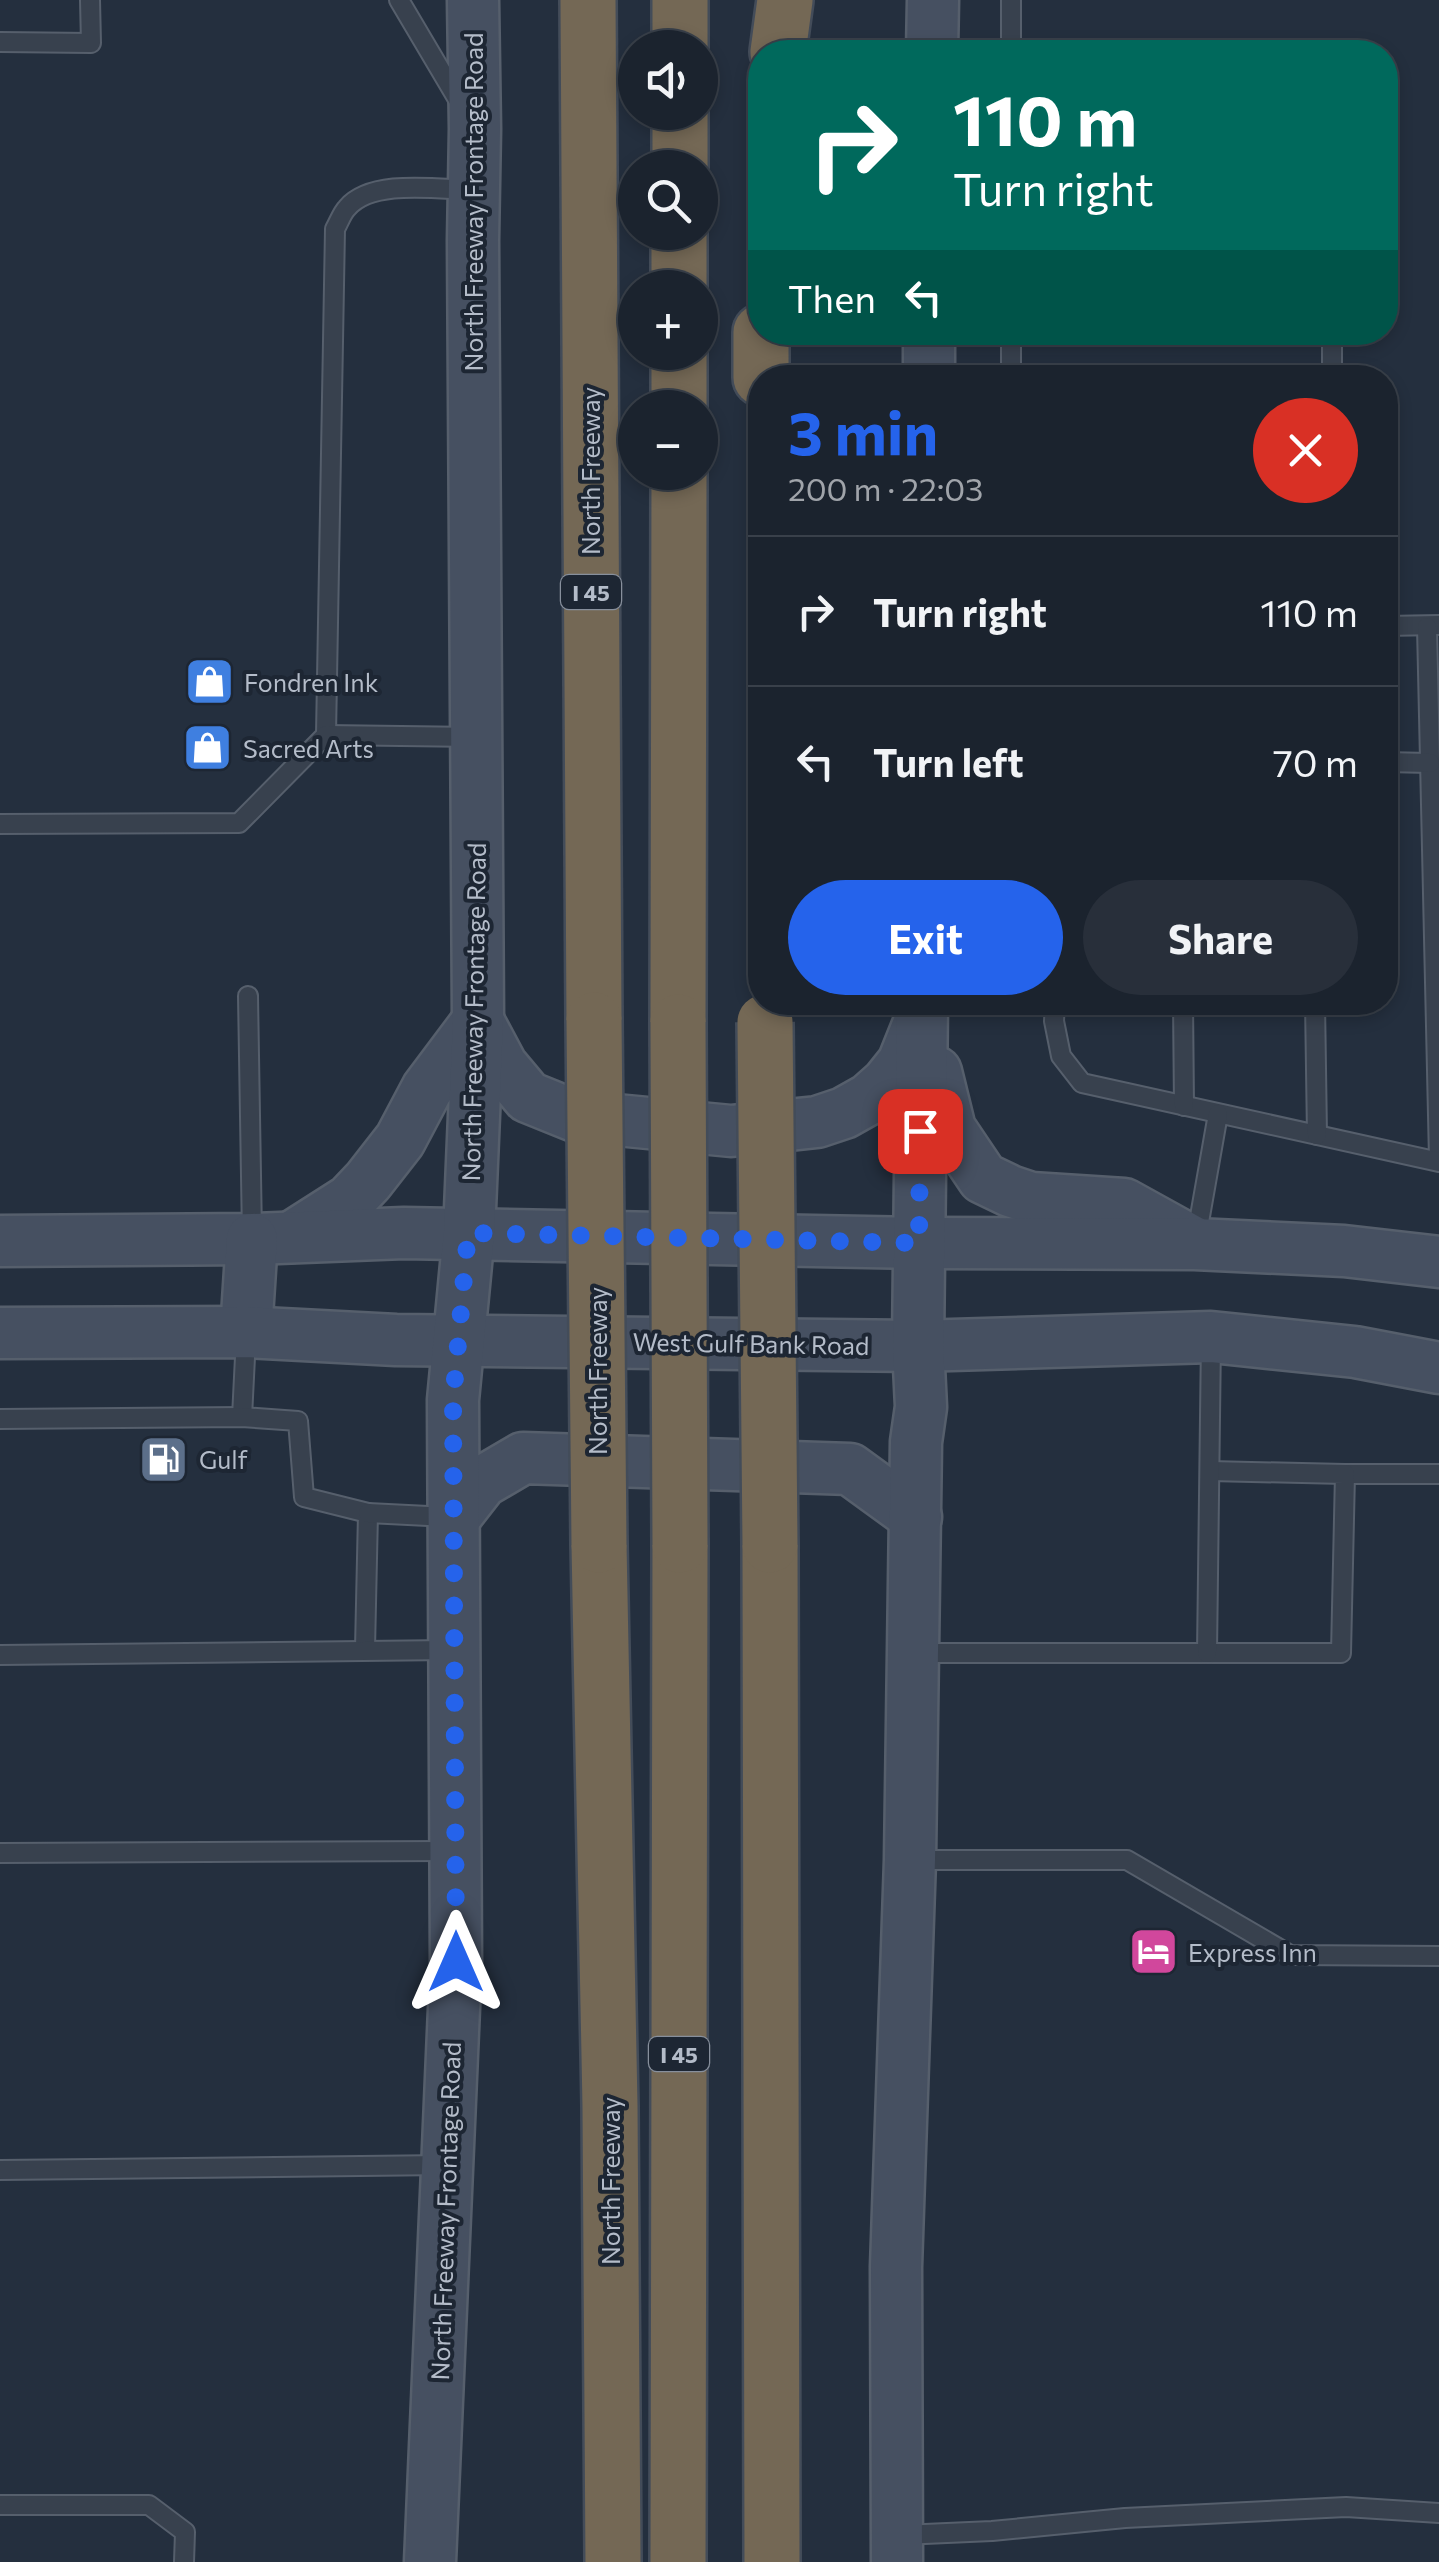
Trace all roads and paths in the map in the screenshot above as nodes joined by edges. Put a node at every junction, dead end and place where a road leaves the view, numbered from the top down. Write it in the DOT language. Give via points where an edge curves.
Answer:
graph roads {
  1 [pos="90,0"];
  2 [pos="399,0"];
  3 [pos="473,0"];
  4 [pos="588,0"];
  5 [pos="680,0"];
  6 [pos="765,0"];
  7 [pos="785,0"];
  8 [pos="933,0"];
  9 [pos="1011,0"];
  10 [pos="680,30"];
  11 [pos="764,40"];
  12 [pos="780,40"];
  13 [pos="932,40"];
  14 [pos="1011,40"];
  15 [pos="0,42"];
  16 [pos="476,129"];
  17 [pos="474,190"];
  18 [pos="679,490"];
  19 [pos="1398,626"];
  20 [pos="1433,626"];
  21 [pos="326,736"];
  22 [pos="476,736"];
  23 [pos="1398,762"];
  24 [pos="1430,763"];
  25 [pos="0,824"];
  26 [pos="248,996"];
  27 [pos="765,1015"];
  28 [pos="920,1015"];
  29 [pos="922,1015"];
  30 [pos="924,1015"];
  31 [pos="1054,1015"];
  32 [pos="1183,1015"];
  33 [pos="1314,1015"];
  34 [pos="478,1020"];
  35 [pos="1184,1106"];
  36 [pos="1218,1114"];
  37 [pos="1317,1135"];
  38 [pos="1439,1161"];
  39 [pos="468,1233"];
  40 [pos="272,1238"];
  41 [pos="0,1241"];
  42 [pos="919,1243"];
  43 [pos="1195,1244"];
  44 [pos="1439,1262"];
  45 [pos="0,1332"];
  46 [pos="246,1332"];
  47 [pos="1212,1337"];
  48 [pos="459,1340"];
  49 [pos="918,1346"];
  50 [pos="1439,1368"];
  51 [pos="242,1417"];
  52 [pos="0,1420"];
  53 [pos="1210,1471"];
  54 [pos="1344,1474"];
  55 [pos="1439,1474"];
  56 [pos="368,1514"];
  57 [pos="916,1517"];
  58 [pos="454,1518"];
  59 [pos="366,1649"];
  60 [pos="456,1650"];
  61 [pos="914,1653"];
  62 [pos="1206,1653"];
  63 [pos="0,1654"];
  64 [pos="456,1852"];
  65 [pos="0,1853"];
  66 [pos="910,1860"];
  67 [pos="1439,1956"];
  68 [pos="447,2165"];
  69 [pos="0,2170"];
  70 [pos="772,2388"];
  71 [pos="0,2505"];
  72 [pos="1439,2513"];
  73 [pos="897,2549"];
  74 [pos="184,2562"];
  75 [pos="430,2562"];
  76 [pos="613,2562"];
  77 [pos="678,2562"];
  78 [pos="772,2562"];
  79 [pos="786,2562"];
  1 -- 15 [label="lane" via="91,43"];
  2 -- 16 [label="lane"];
  3 -- 16 [label="main road, North Freeway Frontage Road"];
  4 -- 76 [label="highway, North Freeway / I 45, bridge" via="598,1545"];
  5 -- 10 [label="highway"];
  6 -- 11 [label="highway"];
  7 -- 12 [label="highway"];
  8 -- 13 [label="main road"];
  9 -- 14 [label="lane"];
  16 -- 17 [label="main road, North Freeway Frontage Road"];
  17 -- 21 [label="lane" via="370,192 347,206 335,229"];
  17 -- 22 [label="main road, North Freeway Frontage Road"];
  18 -- 77 [label="highway, I 45, bridge"];
  19 -- 20 [label="lane"];
  20 -- 24 [label="lane"];
  21 -- 22 [label="lane"];
  21 -- 25 [label="lane" via="239,822"];
  22 -- 34 [label="main road, North Freeway Frontage Road"];
  23 -- 24 [label="lane"];
  24 -- 38 [label="lane"];
  26 -- 40 [label="lane"];
  27 -- 70 [label="highway, bridge"];
  28 -- 34 [label="main road" via="903,1064 869,1099 817,1122 731,1132 575,1116 528,1098"];
  29 -- 42 [label="main road"];
  30 -- 43 [label="main road" via="950,1129 983,1178 1032,1198 1124,1204"];
  31 -- 35 [label="lane" via="1060,1056 1082,1083"];
  32 -- 35 [label="lane"];
  33 -- 37 [label="lane"];
  34 -- 39 [label="main road, North Freeway Frontage Road"];
  34 -- 40 [label="main road" via="368,1181 350,1200"];
  35 -- 36 [label="lane"];
  36 -- 37 [label="lane"];
  36 -- 43 [label="lane"];
  37 -- 38 [label="lane"];
  39 -- 40 [label="main road"];
  39 -- 42 [label="main road"];
  39 -- 48 [label="main road, North Freeway Frontage Road"];
  40 -- 41 [label="main road"];
  40 -- 46 [label="main road"];
  42 -- 43 [label="main road"];
  42 -- 49 [label="main road"];
  43 -- 44 [label="main road"];
  45 -- 46 [label="main road, West Gulf Bank Road"];
  46 -- 48 [label="main road, West Gulf Bank Road"];
  46 -- 51 [label="lane"];
  47 -- 49 [label="main road, West Gulf Bank Road"];
  47 -- 50 [label="main road, West Gulf Bank Road"];
  47 -- 53 [label="lane"];
  48 -- 49 [label="main road, West Gulf Bank Road"];
  48 -- 58 [label="main road, North Freeway Frontage Road"];
  49 -- 57 [label="main road"];
  51 -- 52 [label="lane"];
  51 -- 56 [label="lane" via="298,1420 304,1497"];
  53 -- 54 [label="lane"];
  53 -- 62 [label="lane"];
  54 -- 55 [label="lane"];
  54 -- 62 [label="lane" via="1342,1653"];
  56 -- 58 [label="lane"];
  56 -- 59 [label="lane"];
  57 -- 58 [label="main road" via="850,1468 523,1458 482,1482"];
  57 -- 61 [label="main road"];
  58 -- 60 [label="main road, North Freeway Frontage Road"];
  59 -- 60 [label="lane"];
  59 -- 63 [label="lane"];
  60 -- 64 [label="main road, North Freeway Frontage Road"];
  61 -- 62 [label="lane"];
  61 -- 66 [label="main road"];
  64 -- 65 [label="lane"];
  64 -- 68 [label="main road, North Freeway Frontage Road"];
  66 -- 67 [label="lane" via="1127,1860 1290,1955"];
  66 -- 73 [label="main road" via="896,2266"];
  68 -- 69 [label="lane"];
  68 -- 75 [label="main road, North Freeway Frontage Road"];
  70 -- 78 [label="highway"];
  70 -- 79 [label="highway"];
  71 -- 74 [label="lane" via="150,2505 186,2532"];
  72 -- 73 [label="lane" via="1346,2507 1125,2518 992,2531"];
}
